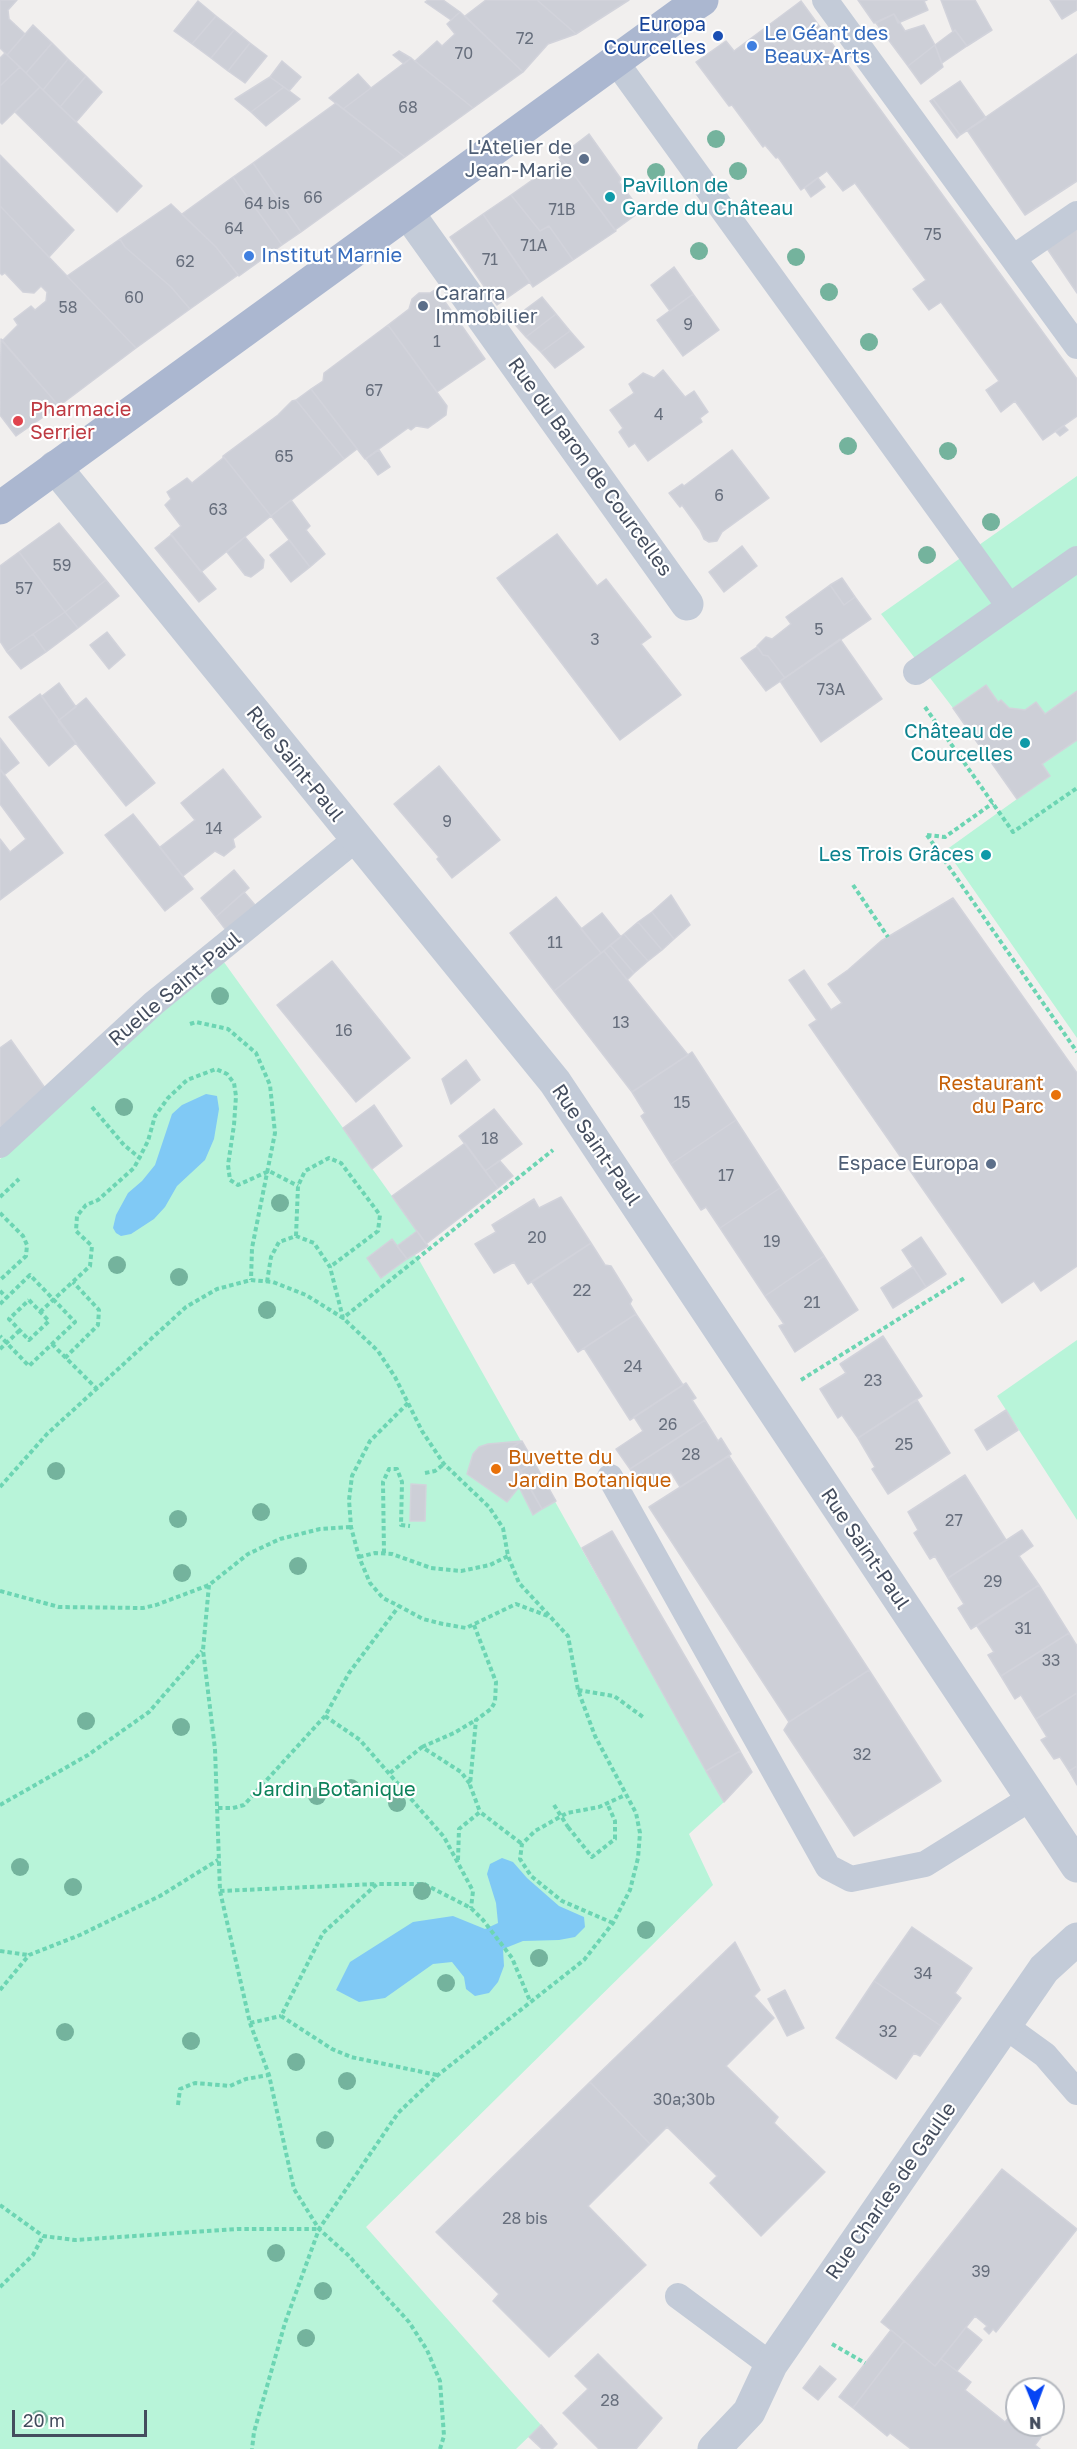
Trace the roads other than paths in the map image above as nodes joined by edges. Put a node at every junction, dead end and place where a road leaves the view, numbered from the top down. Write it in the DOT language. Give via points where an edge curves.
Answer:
graph roads {
  1 [pos="702,0"];
  2 [pos="825,0"];
  3 [pos="616,62"];
  4 [pos="408,213"];
  5 [pos="1077,214"];
  6 [pos="1013,258"];
  7 [pos="1077,346"];
  8 [pos="55,467"];
  9 [pos="0,508"];
  10 [pos="1077,559"];
  11 [pos="687,604"];
  12 [pos="1009,606"];
  13 [pos="916,672"];
  14 [pos="356,839"];
  15 [pos="0,1145"];
  16 [pos="610,1477"];
  17 [pos="1031,1798"];
  18 [pos="1077,1866"];
  19 [pos="1077,1939"];
  20 [pos="1005,2026"];
  21 [pos="1077,2092"];
  22 [pos="678,2296"];
  23 [pos="771,2366"];
  24 [pos="714,2449"];
  1 -- 3 [label="main road"];
  2 -- 6 [label="lane"];
  3 -- 4 [label="main road"];
  3 -- 12 [label="lane"];
  4 -- 8 [label="main road"];
  4 -- 11 [label="street, Rue du Baron de Courcelles"];
  5 -- 6 [label="lane"];
  6 -- 7 [label="lane"];
  8 -- 9 [label="main road"];
  8 -- 14 [label="street, Rue Saint-Paul"];
  10 -- 12 [label="lane"];
  12 -- 13 [label="lane"];
  14 -- 15 [label="lane, Ruelle Saint-Paul" via="154,1003"];
  14 -- 17 [label="street, Rue Saint-Paul" via="555,1082"];
  16 -- 17 [label="lane" via="828,1867 851,1879 925,1864"];
  17 -- 18 [label="street, Rue Saint-Paul"];
  19 -- 20 [label="street, Rue Charles de Gaulle" via="1044,1969"];
  20 -- 21 [label="lane" via="1045,2055"];
  20 -- 23 [label="street, Rue Charles de Gaulle"];
  22 -- 23 [label="lane"];
  23 -- 24 [label="street, Rue Charles de Gaulle" via="749,2412"];
}
